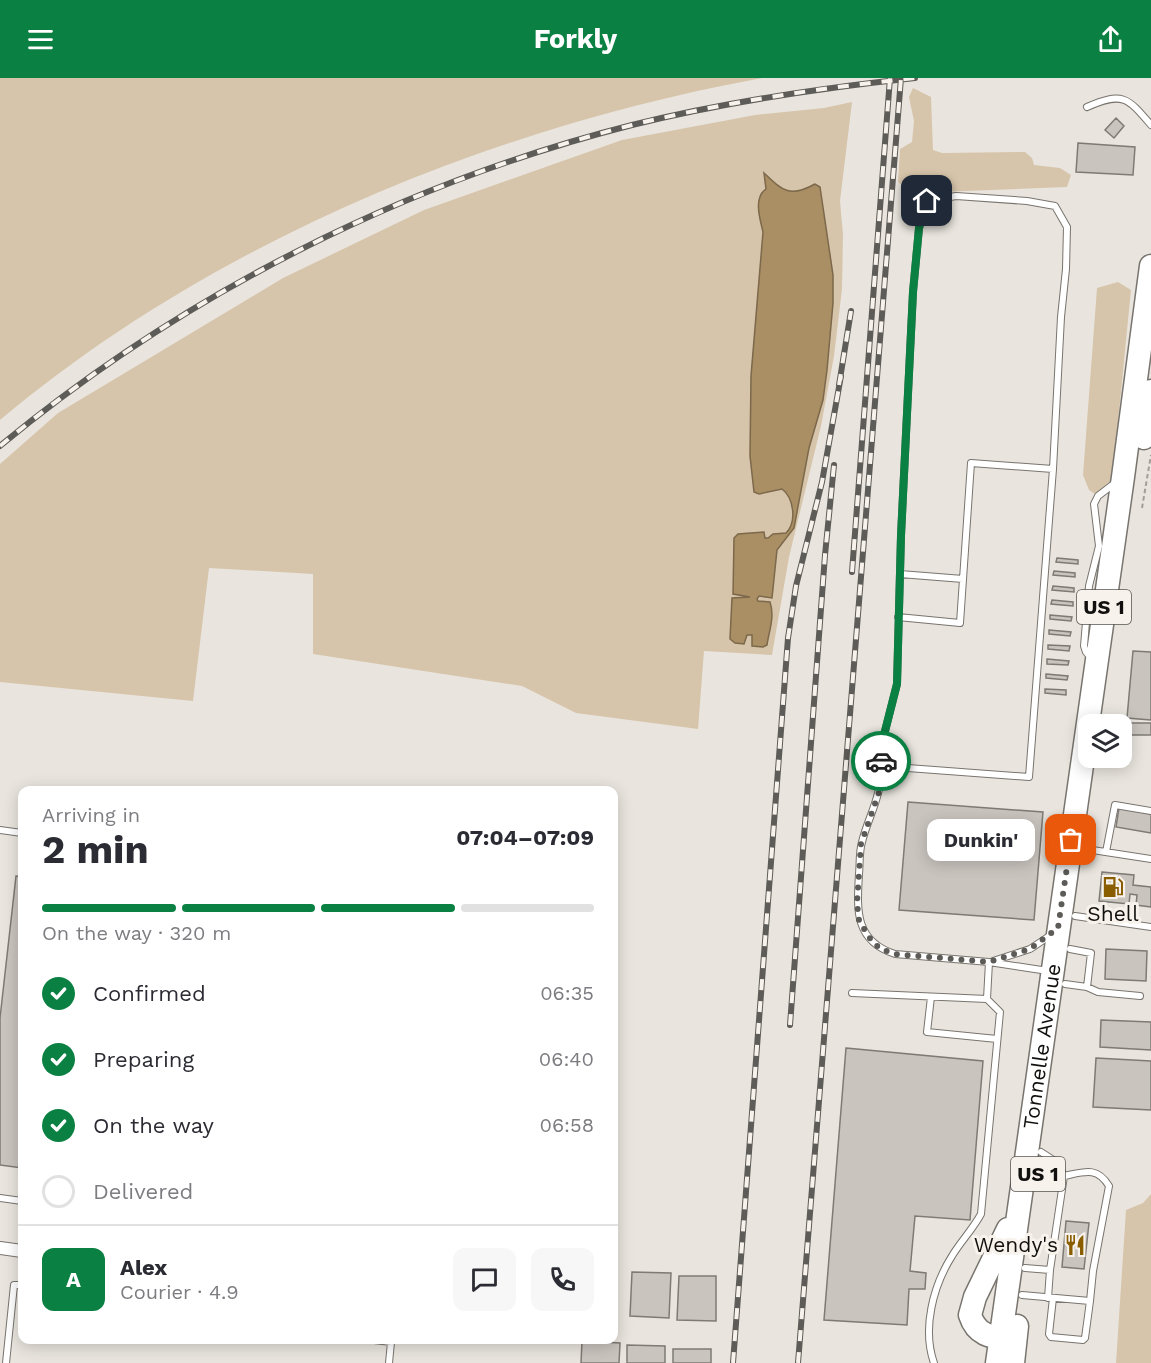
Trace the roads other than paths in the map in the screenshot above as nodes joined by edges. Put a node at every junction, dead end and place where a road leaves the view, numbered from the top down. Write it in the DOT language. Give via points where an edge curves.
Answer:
graph roads {
  1 [pos="1087,107"];
  2 [pos="1151,125"];
  3 [pos="1150,276"];
  4 [pos="1151,391"];
  5 [pos="1053,469"];
  6 [pos="900,574"];
  7 [pos="963,579"];
  8 [pos="898,618"];
  9 [pos="1104,714"];
  10 [pos="881,766"];
  11 [pos="1098,768"];
  12 [pos="1151,811"];
  13 [pos="0,830"];
  14 [pos="18,832"];
  15 [pos="1096,850"];
  16 [pos="1151,859"];
  17 [pos="1067,922"];
  18 [pos="1151,927"];
  19 [pos="1070,949"];
  20 [pos="989,962"];
  21 [pos="1058,976"];
  22 [pos="1087,987"];
  23 [pos="852,993"];
  24 [pos="1140,996"];
  25 [pos="931,997"];
  26 [pos="987,999"];
  27 [pos="997,1039"];
  28 [pos="1041,1152"];
  29 [pos="1064,1176"];
  30 [pos="0,1198"];
  31 [pos="18,1200"];
  32 [pos="1018,1209"];
  33 [pos="0,1248"];
  34 [pos="18,1250"];
  35 [pos="1026,1268"];
  36 [pos="1050,1270"];
  37 [pos="18,1286"];
  38 [pos="1022,1295"];
  39 [pos="1051,1298"];
  40 [pos="1090,1301"];
  41 [pos="1008,1339"];
  42 [pos="391,1344"];
  43 [pos="6,1363"];
  44 [pos="388,1363"];
  45 [pos="934,1363"];
  46 [pos="997,1363"];
  47 [pos="1013,1363"];
  1 -- 2 [label="lane" via="1106,99 1126,100"];
  3 -- 17 [label="highway, Tonnelle Avenue / US 1" via="1096,663"];
  4 -- 9 [label="highway, US 1"];
  5 -- 6 [label="lane" via="1067,227 1055,206 1046,204 956,196 927,201 919,228 913,292"];
  5 -- 7 [label="lane" via="971,463"];
  5 -- 10 [label="lane" via="1029,777"];
  6 -- 7 [label="lane"];
  6 -- 8 [label="lane"];
  7 -- 8 [label="lane" via="960,623"];
  8 -- 10 [label="lane" via="897,684 883,739"];
  10 -- 20 [label="lane" via="879,792 861,844 857,903 862,928 873,943 894,954"];
  11 -- 15 [label="highway, Tonnelle Avenue / US 1"];
  12 -- 15 [label="lane" via="1115,805"];
  13 -- 14 [label="lane"];
  15 -- 16 [label="lane"];
  15 -- 17 [label="highway, Tonnelle Avenue / US 1"];
  17 -- 18 [label="lane"];
  17 -- 19 [label="highway, Tonnelle Avenue / US 1"];
  17 -- 20 [label="lane" via="1030,949"];
  17 -- 21 [label="highway, Tonnelle Avenue / US 1"];
  19 -- 21 [label="highway, Tonnelle Avenue / US 1"];
  19 -- 22 [label="lane" via="1091,953"];
  20 -- 21 [label="lane"];
  20 -- 26 [label="lane"];
  21 -- 22 [label="lane"];
  21 -- 28 [label="highway, Tonnelle Avenue / US 1"];
  21 -- 32 [label="highway, Tonnelle Avenue / US 1"];
  22 -- 24 [label="lane" via="1098,992"];
  23 -- 25 [label="lane"];
  25 -- 26 [label="lane"];
  25 -- 27 [label="lane" via="927,1032"];
  26 -- 27 [label="lane" via="1000,1012"];
  27 -- 45 [label="lane" via="981,1214 952,1255 936,1288 930,1352"];
  28 -- 29 [label="lane" via="1058,1163"];
  28 -- 35 [label="highway, Tonnelle Avenue / US 1"];
  29 -- 36 [label="lane"];
  29 -- 40 [label="lane" via="1089,1171 1103,1176 1109,1186"];
  30 -- 31 [label="lane"];
  32 -- 41 [label="highway, Tonnelle Avenue / US 1"];
  32 -- 41 [label="highway" via="970,1315 978,1331"];
  33 -- 34 [label="street"];
  35 -- 36 [label="lane"];
  35 -- 38 [label="highway, Tonnelle Avenue / US 1"];
  36 -- 39 [label="lane"];
  37 -- 43 [label="lane" via="14,1285"];
  38 -- 39 [label="lane"];
  38 -- 41 [label="highway, Tonnelle Avenue / US 1"];
  39 -- 40 [label="lane"];
  39 -- 40 [label="lane" via="1049,1334 1083,1340"];
  41 -- 46 [label="highway, Tonnelle Avenue / US 1"];
  41 -- 47 [label="highway, Tonnelle Avenue / US 1"];
  42 -- 44 [label="lane"];
}
